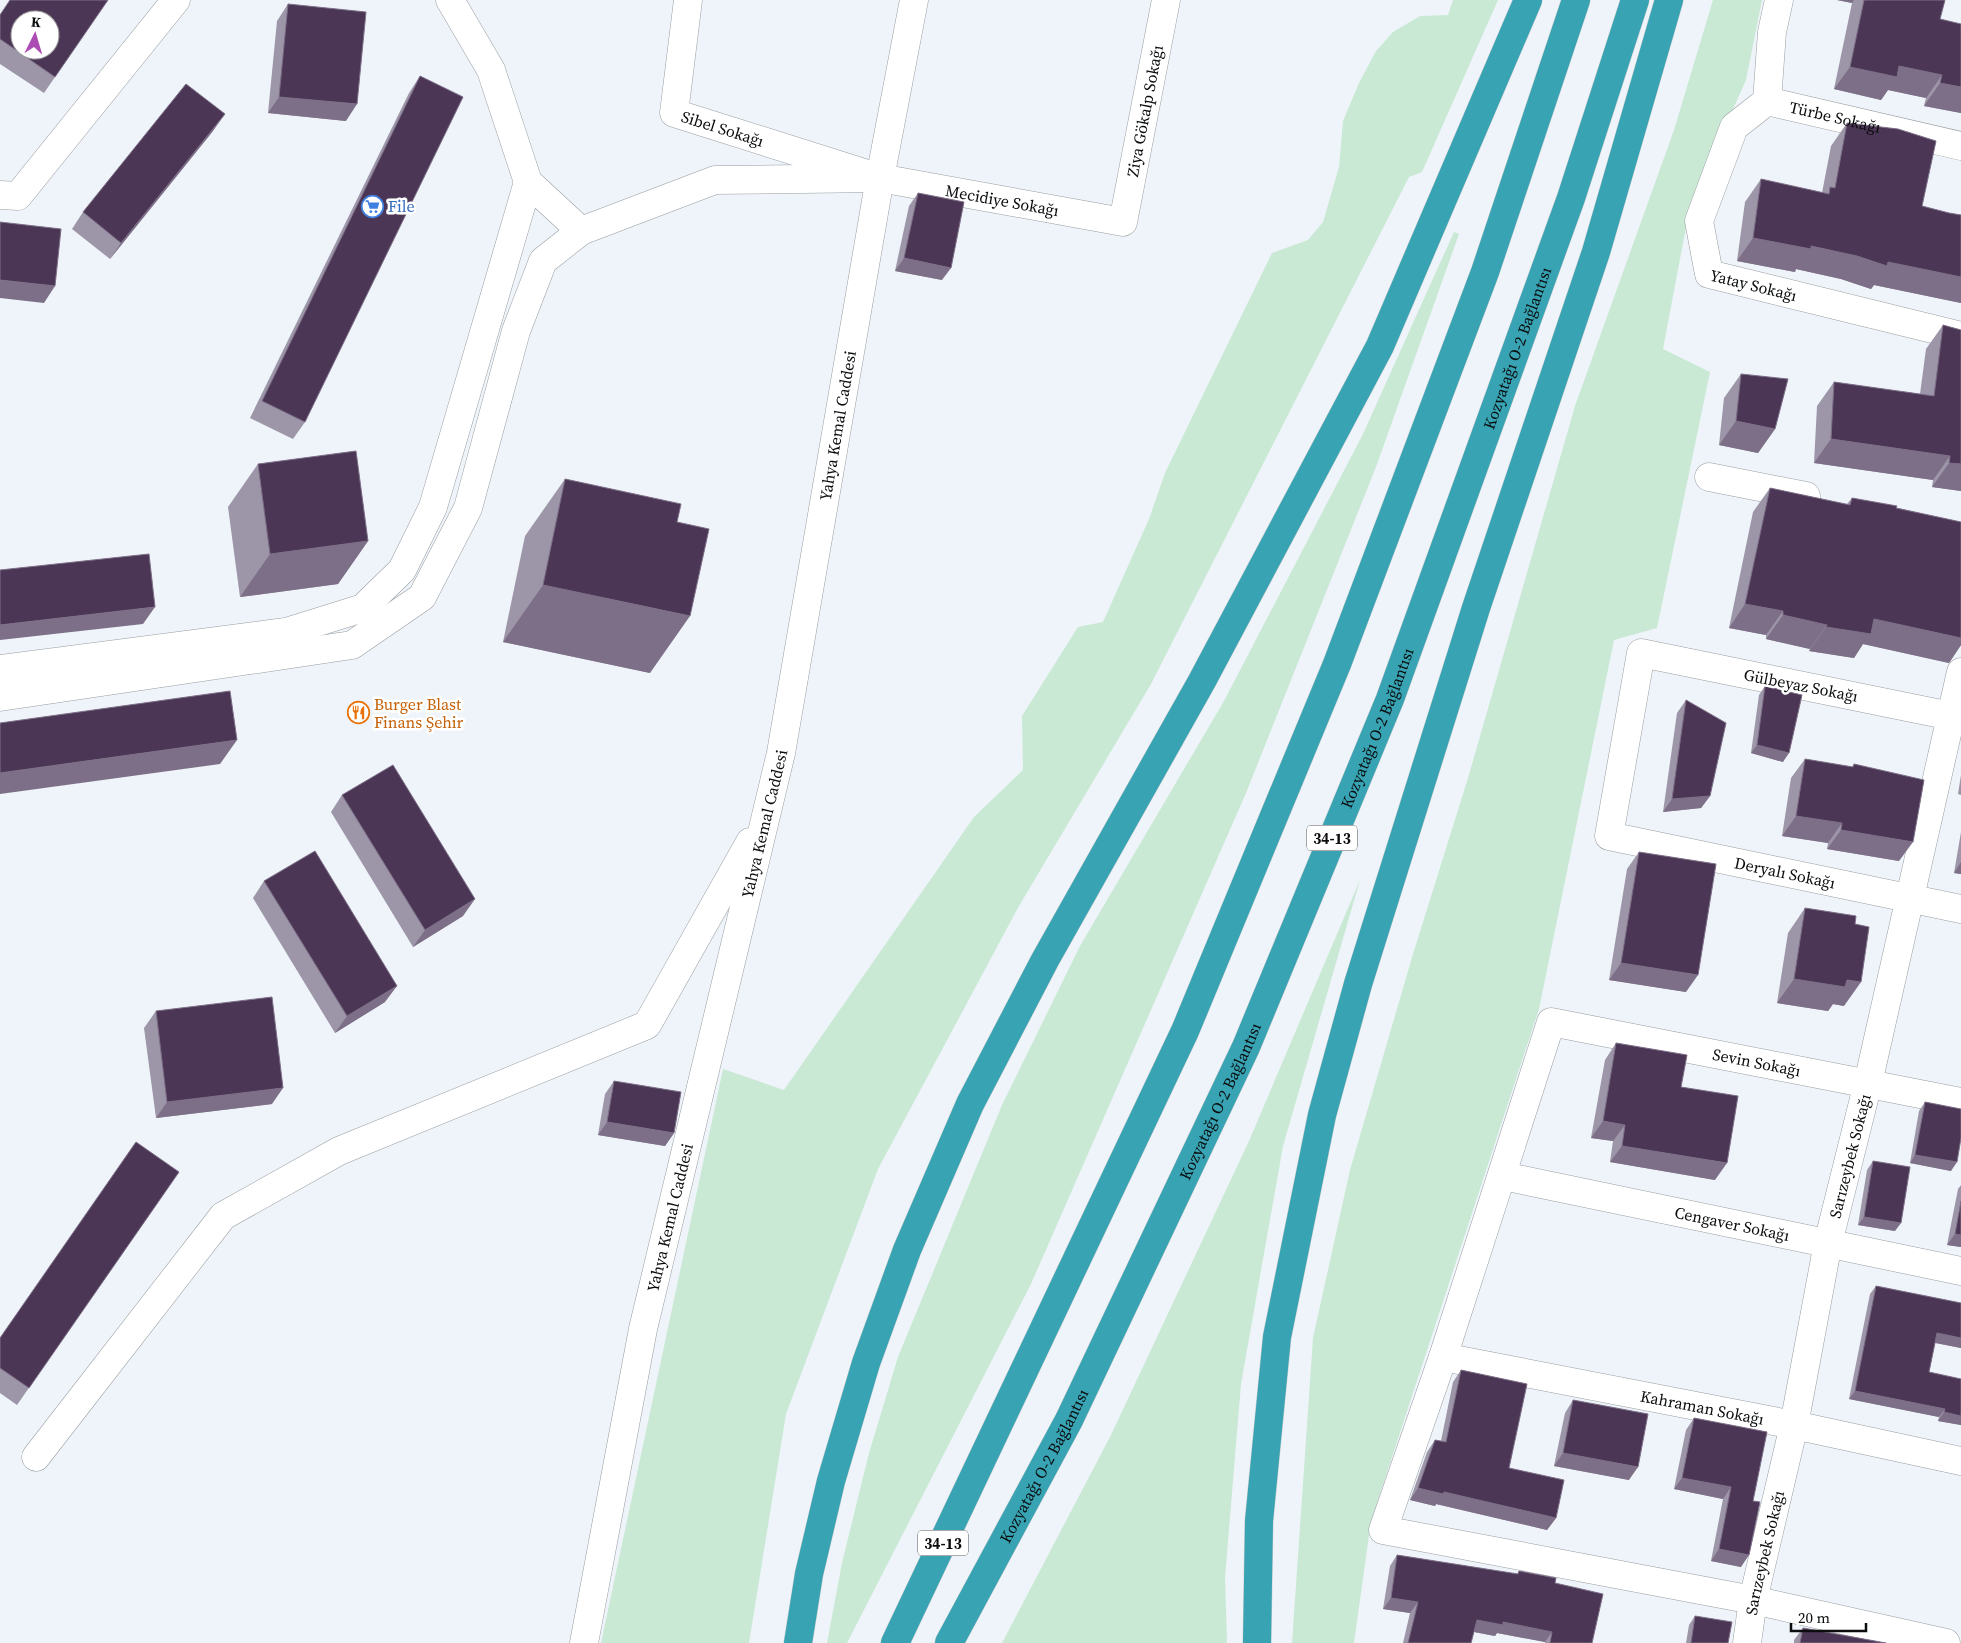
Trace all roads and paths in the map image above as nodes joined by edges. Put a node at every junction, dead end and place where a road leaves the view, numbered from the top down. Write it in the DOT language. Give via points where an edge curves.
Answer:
graph roads {
  1 [pos="176,0"];
  2 [pos="450,0"];
  3 [pos="688,0"];
  4 [pos="914,0"];
  5 [pos="1166,0"];
  6 [pos="1528,0"];
  7 [pos="1576,0"];
  8 [pos="1635,0"];
  9 [pos="1669,0"];
  10 [pos="1779,0"];
  11 [pos="1767,101"];
  12 [pos="1961,146"];
  13 [pos="880,178"];
  14 [pos="528,182"];
  15 [pos="0,195"];
  16 [pos="1123,222"];
  17 [pos="581,231"];
  18 [pos="1961,336"];
  19 [pos="1709,477"];
  20 [pos="1835,502"];
  21 [pos="0,669"];
  22 [pos="1961,672"];
  23 [pos="0,697"];
  24 [pos="1956,717"];
  25 [pos="767,812"];
  26 [pos="1609,836"];
  27 [pos="1910,900"];
  28 [pos="1961,910"];
  29 [pos="1868,1084"];
  30 [pos="1961,1102"];
  31 [pos="1503,1176"];
  32 [pos="1828,1243"];
  33 [pos="1961,1271"];
  34 [pos="1443,1357"];
  35 [pos="1794,1425"];
  36 [pos="991,1442"];
  37 [pos="36,1457"];
  38 [pos="1961,1461"];
  39 [pos="1753,1600"];
  40 [pos="584,1643"];
  41 [pos="798,1643"];
  42 [pos="874,1643"];
  43 [pos="895,1643"];
  44 [pos="949,1643"];
  45 [pos="1257,1643"];
  46 [pos="1747,1643"];
  47 [pos="1946,1643"];
  1 -- 15 [label="street" via="18,196"];
  2 -- 14 [label="street" via="491,70"];
  3 -- 13 [label="street, Sibel Sokağı" via="674,113"];
  4 -- 13 [label="street, Yahya Kemal Caddesi"];
  5 -- 16 [label="street, Ziya Gökalp Sokağı"];
  6 -- 41 [label="highway" via="1380,346 1202,681 1044,960 970,1104 907,1250 866,1363 831,1480 809,1574"];
  7 -- 36 [label="highway, 34-13" via="1485,272 1337,664 1185,1031"];
  8 -- 44 [label="highway, Kozyatağı O-2 Bağlantısı / 34-13" via="1571,198 1390,699 1246,1047 1069,1420"];
  9 -- 45 [label="highway" via="1596,252 1476,608 1361,975 1322,1115 1277,1337 1259,1520"];
  10 -- 11 [label="street" via="1772,32"];
  11 -- 12 [label="street, Türbe Sokağı"];
  11 -- 18 [label="street, Yatay Sokağı" via="1734,127 1699,221 1709,274"];
  13 -- 16 [label="street, Mecidiye Sokağı"];
  13 -- 17 [label="street" via="715,180"];
  13 -- 25 [label="street, Yahya Kemal Caddesi" via="783,744"];
  14 -- 17 [label="street"];
  14 -- 21 [label="street" via="433,507 402,570 364,608 286,632"];
  17 -- 23 [label="street" via="543,261 516,331 468,508 422,597 352,645"];
  19 -- 20 [label="street"];
  22 -- 24 [label="street, Sarızeybek Sokağı"];
  24 -- 26 [label="street, Gülbeyaz Sokağı" via="1640,653"];
  24 -- 27 [label="street, Sarızeybek Sokağı"];
  25 -- 37 [label="street" via="647,1025 339,1151 223,1216"];
  25 -- 40 [label="street, Yahya Kemal Caddesi" via="643,1330"];
  26 -- 27 [label="street, Deryalı Sokağı"];
  27 -- 28 [label="street, Deryalı Sokağı"];
  27 -- 29 [label="street, Sarızeybek Sokağı"];
  29 -- 30 [label="street, Sevin Sokağı"];
  29 -- 31 [label="street, Sevin Sokağı" via="1551,1022"];
  29 -- 32 [label="street, Sarızeybek Sokağı"];
  31 -- 32 [label="street, Cengaver Sokağı"];
  31 -- 34 [label="street"];
  32 -- 33 [label="street, Cengaver Sokağı"];
  32 -- 35 [label="street, Sarızeybek Sokağı"];
  34 -- 35 [label="street, Kahraman Sokağı"];
  34 -- 39 [label="street" via="1383,1530"];
  35 -- 38 [label="street, Kahraman Sokağı"];
  35 -- 39 [label="street, Sarızeybek Sokağı"];
  36 -- 42 [label="highway"];
  36 -- 43 [label="highway, 34-13"];
  39 -- 46 [label="street, Sarızeybek Sokağı"];
  39 -- 47 [label="street"];
}
